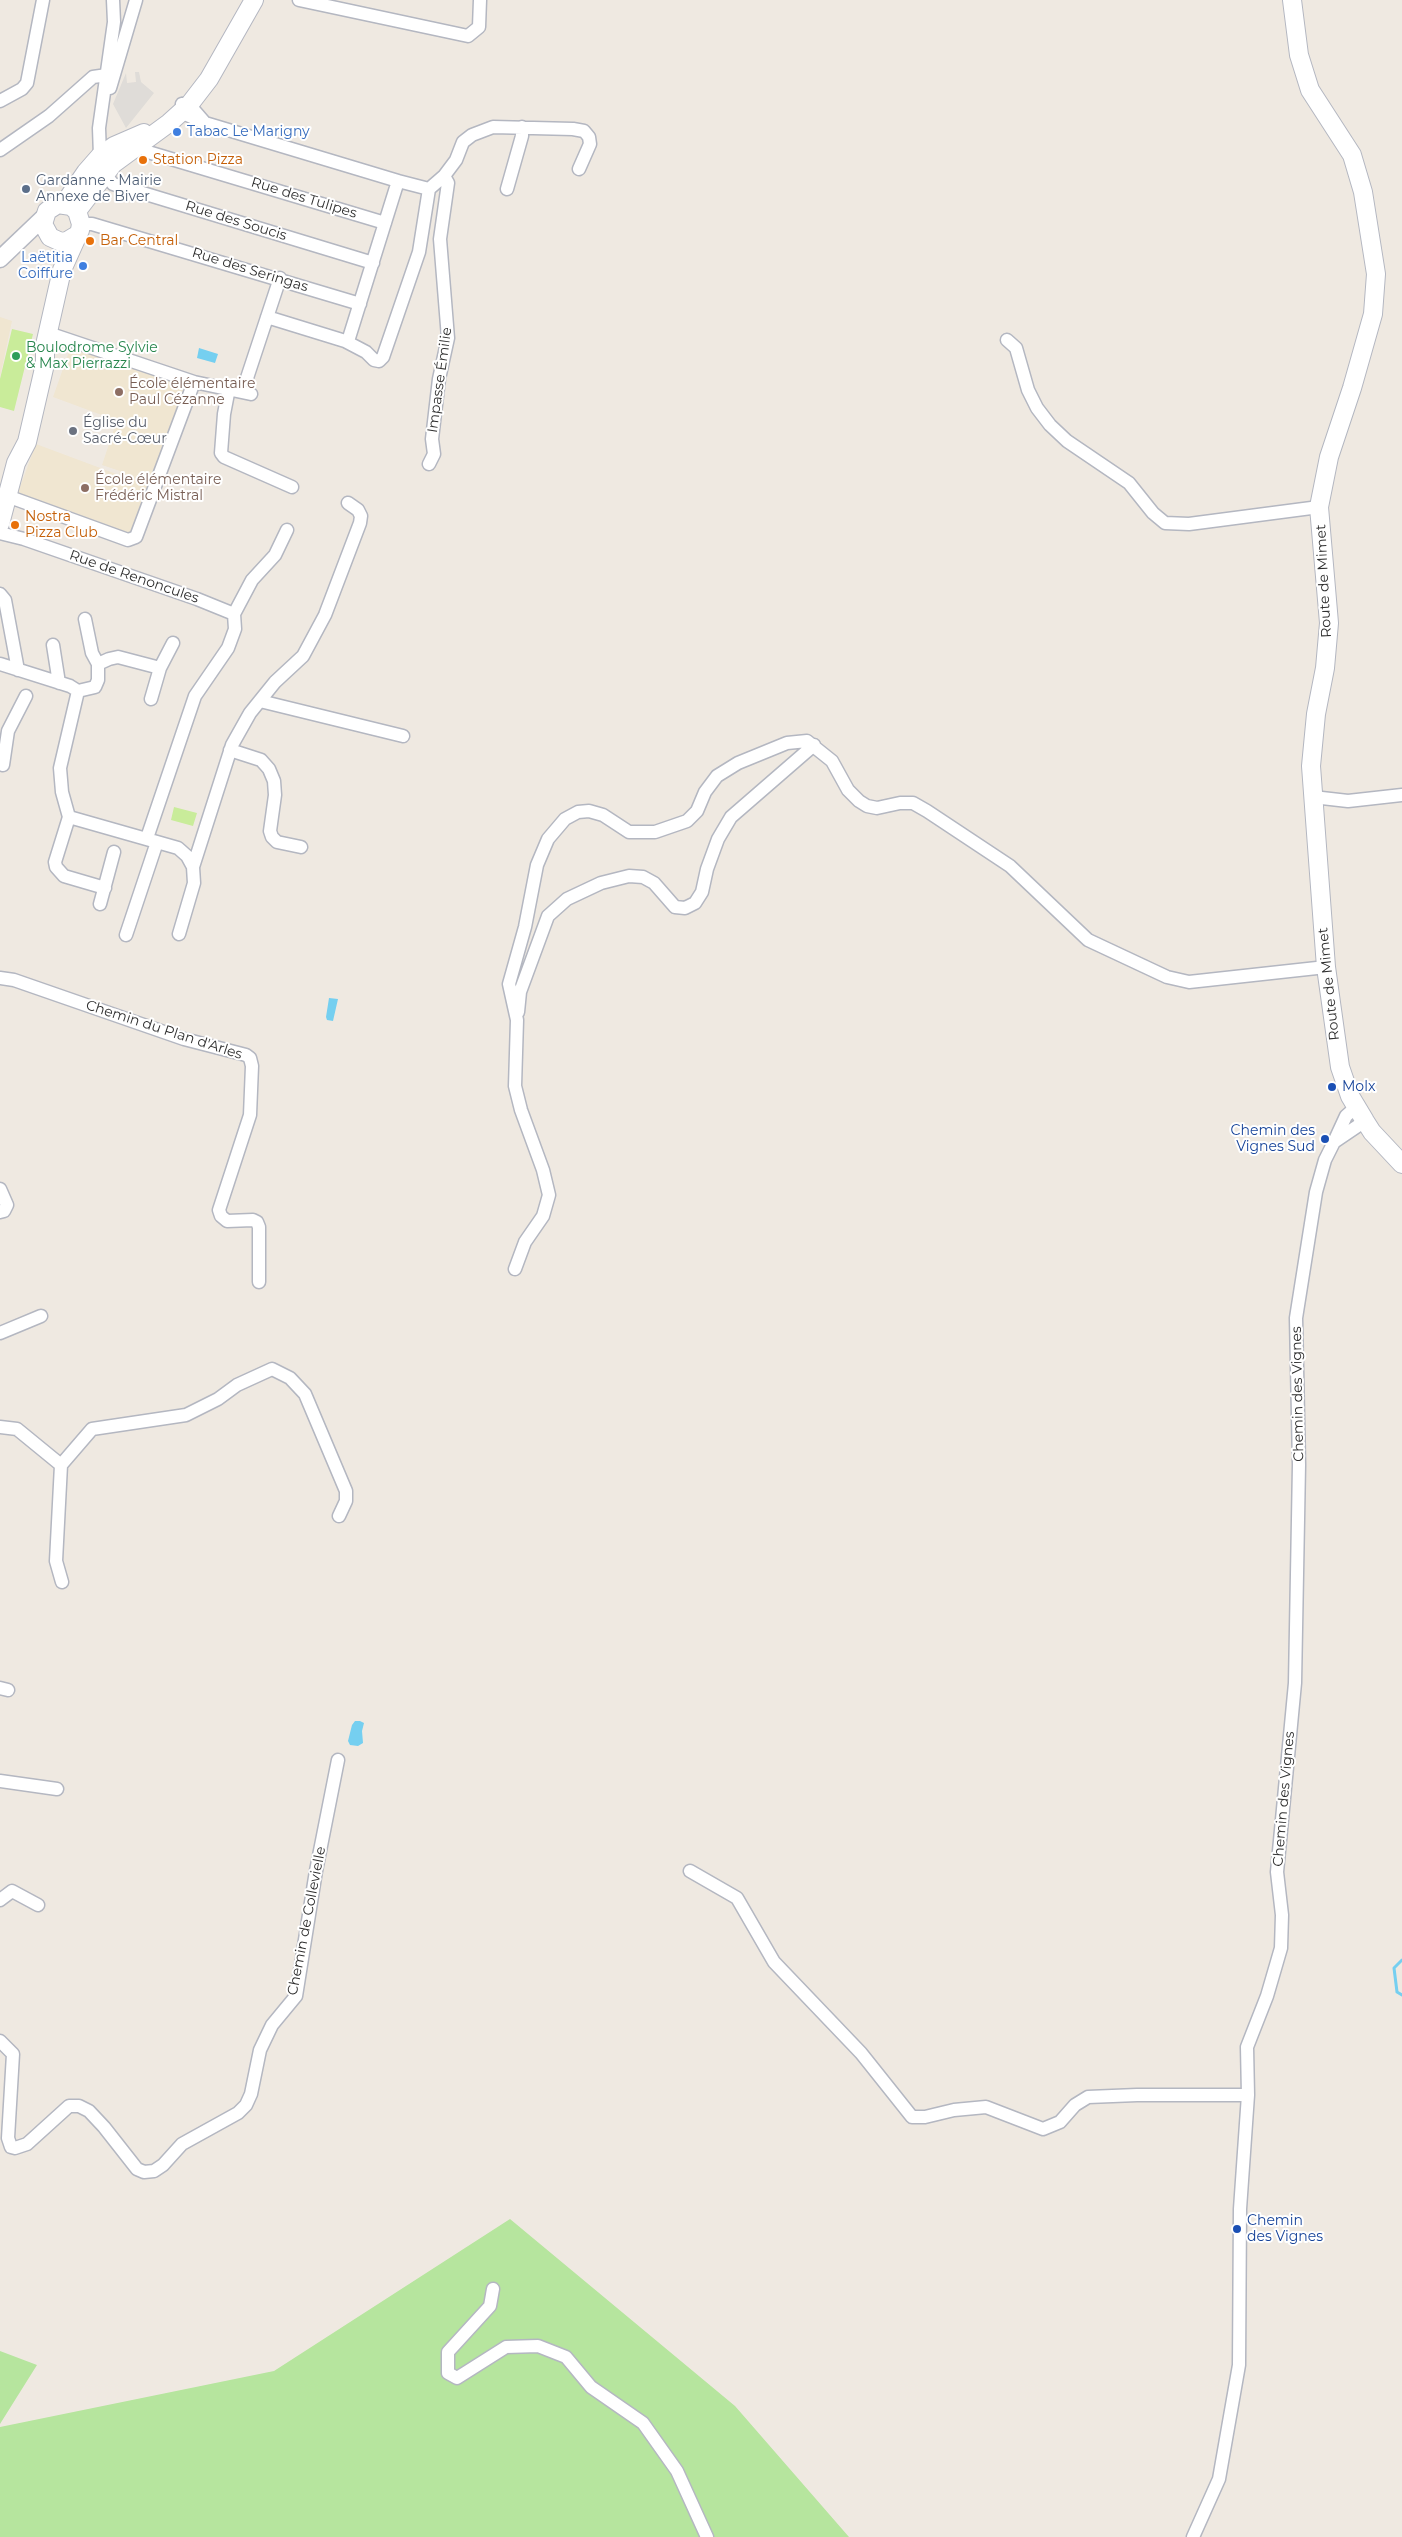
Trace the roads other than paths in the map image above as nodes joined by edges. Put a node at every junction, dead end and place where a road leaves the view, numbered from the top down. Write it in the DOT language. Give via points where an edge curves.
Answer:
graph roads {
  1 [pos="42,0"];
  2 [pos="113,0"];
  3 [pos="136,0"];
  4 [pos="254,0"];
  5 [pos="299,0"];
  6 [pos="480,0"];
  7 [pos="1292,0"];
  8 [pos="106,75"];
  9 [pos="104,91"];
  10 [pos="0,101"];
  11 [pos="184,107"];
  12 [pos="522,127"];
  13 [pos="140,145"];
  14 [pos="0,150"];
  15 [pos="109,159"];
  16 [pos="579,168"];
  17 [pos="444,176"];
  18 [pos="398,181"];
  19 [pos="429,189"];
  20 [pos="507,189"];
  21 [pos="44,217"];
  22 [pos="75,218"];
  23 [pos="385,223"];
  24 [pos="55,239"];
  25 [pos="17,242"];
  26 [pos="0,259"];
  27 [pos="373,263"];
  28 [pos="62,270"];
  29 [pos="280,278"];
  30 [pos="360,304"];
  31 [pos="268,317"];
  32 [pos="46,339"];
  33 [pos="1007,340"];
  34 [pos="345,341"];
  35 [pos="247,378"];
  36 [pos="194,382"];
  37 [pos="229,388"];
  38 [pos="251,394"];
  39 [pos="428,464"];
  40 [pos="292,487"];
  41 [pos="7,496"];
  42 [pos="348,503"];
  43 [pos="1319,507"];
  44 [pos="0,524"];
  45 [pos="287,530"];
  46 [pos="0,533"];
  47 [pos="0,594"];
  48 [pos="234,614"];
  49 [pos="85,619"];
  50 [pos="173,643"];
  51 [pos="53,646"];
  52 [pos="0,664"];
  53 [pos="98,664"];
  54 [pos="160,668"];
  55 [pos="18,670"];
  56 [pos="59,683"];
  57 [pos="78,691"];
  58 [pos="26,696"];
  59 [pos="151,699"];
  60 [pos="260,701"];
  61 [pos="4,729"];
  62 [pos="403,736"];
  63 [pos="814,745"];
  64 [pos="230,750"];
  65 [pos="3,765"];
  66 [pos="1402,795"];
  67 [pos="1313,797"];
  68 [pos="69,817"];
  69 [pos="152,840"];
  70 [pos="301,847"];
  71 [pos="114,852"];
  72 [pos="193,867"];
  73 [pos="105,888"];
  74 [pos="100,904"];
  75 [pos="178,934"];
  76 [pos="126,935"];
  77 [pos="1326,967"];
  78 [pos="0,978"];
  79 [pos="517,1020"];
  80 [pos="1360,1114"];
  81 [pos="1402,1164"];
  82 [pos="0,1189"];
  83 [pos="0,1212"];
  84 [pos="515,1269"];
  85 [pos="259,1282"];
  86 [pos="41,1316"];
  87 [pos="0,1333"];
  88 [pos="0,1427"];
  89 [pos="61,1465"];
  90 [pos="339,1516"];
  91 [pos="62,1582"];
  92 [pos="338,1760"];
  93 [pos="0,1780"];
  94 [pos="57,1790"];
  95 [pos="690,1871"];
  96 [pos="0,1900"];
  97 [pos="38,1905"];
  98 [pos="0,2041"];
  99 [pos="1248,2095"];
  100 [pos="493,2289"];
  101 [pos="707,2537"];
  102 [pos="1193,2537"];
  1 -- 10 [label="street" via="27,83"];
  2 -- 8 [label="street" via="114,22"];
  3 -- 9 [label="street" via="112,84 109,90"];
  4 -- 11 [label="main road" via="209,79"];
  5 -- 6 [label="street" via="468,36 479,27"];
  7 -- 43 [label="main road, Route de Mimet" via="1299,55 1310,90 1352,156 1363,192 1376,274 1373,314 1328,457"];
  8 -- 9 [label="street"];
  8 -- 14 [label="street" via="93,76 50,116"];
  9 -- 15 [label="street, Rue des Soucis" via="100,120"];
  11 -- 13 [label="main road"];
  11 -- 15 [label="main road"];
  11 -- 18 [label="street" via="205,123"];
  12 -- 16 [label="street" via="584,131 590,144"];
  12 -- 17 [label="street" via="493,127 472,134 463,142 456,160"];
  12 -- 20 [label="street"];
  13 -- 15 [label="main road"];
  13 -- 23 [label="street, Rue des Tulipes" via="148,152"];
  15 -- 22 [label="main road" via="86,172"];
  15 -- 27 [label="street, Rue des Soucis" via="109,179 113,184"];
  17 -- 19 [label="street"];
  17 -- 39 [label="street, Impasse Émilie" via="448,183 440,239 448,338 439,378 432,439 434,454"];
  18 -- 19 [label="street"];
  18 -- 23 [label="street"];
  19 -- 34 [label="street" via="419,252 383,357 379,361 374,360"];
  21 -- 22 [label="main road" via="52,207"];
  21 -- 24 [label="main road" via="45,231"];
  21 -- 25 [label="street"];
  22 -- 24 [label="main road" via="67,241"];
  22 -- 28 [label="main road"];
  22 -- 29 [label="street, Rue des Seringas"];
  23 -- 27 [label="street"];
  24 -- 25 [label="street"];
  24 -- 28 [label="main road"];
  25 -- 26 [label="street"];
  27 -- 30 [label="street"];
  28 -- 32 [label="main road"];
  29 -- 30 [label="street, Rue des Seringas"];
  29 -- 31 [label="street"];
  30 -- 34 [label="street" via="349,338"];
  31 -- 34 [label="street"];
  31 -- 35 [label="street"];
  32 -- 36 [label="street"];
  32 -- 41 [label="main road" via="45,364 27,442 16,463"];
  33 -- 43 [label="street" via="1016,348 1028,390 1050,424 1067,441 1129,483 1165,523 1190,524"];
  36 -- 37 [label="street"];
  36 -- 41 [label="street" via="136,537 128,540"];
  37 -- 38 [label="street"];
  37 -- 40 [label="street" via="221,453"];
  41 -- 44 [label="main road"];
  42 -- 60 [label="street" via="358,510 360,523 325,615 303,656 285,671"];
  43 -- 67 [label="main road, Route de Mimet" via="1329,624 1311,766"];
  45 -- 48 [label="street" via="275,555 252,580"];
  46 -- 48 [label="street, Rue de Renoncules"];
  47 -- 55 [label="street" via="5,600"];
  48 -- 69 [label="street" via="236,629 228,648 195,696"];
  49 -- 53 [label="street" via="92,653"];
  50 -- 54 [label="street"];
  51 -- 56 [label="street"];
  52 -- 55 [label="street"];
  53 -- 54 [label="street" via="118,657"];
  53 -- 57 [label="street" via="95,687"];
  54 -- 59 [label="street"];
  55 -- 56 [label="street"];
  56 -- 57 [label="street"];
  57 -- 68 [label="street" via="60,768"];
  58 -- 61 [label="street"];
  60 -- 62 [label="street"];
  60 -- 64 [label="street"];
  61 -- 65 [label="street"];
  63 -- 77 [label="street" via="832,761 848,790 866,806 877,808 900,802 913,803 1010,866 1088,940 1166,977 1189,982"];
  63 -- 79 [label="street" via="731,817 718,839 702,892 695,903 685,908 676,907 654,884 643,877 630,876 601,882 568,899 548,916 520,992"];
  63 -- 79 [label="street" via="807,741 787,743 738,763 717,776 697,811 687,821 655,832 629,832 603,815 589,811 578,812 565,819 548,839 537,865 525,927 512,966 509,984"];
  64 -- 70 [label="street" via="261,760 269,769 275,795 272,837 277,842"];
  64 -- 72 [label="street"];
  66 -- 67 [label="street" via="1348,801"];
  67 -- 77 [label="main road, Route de Mimet"];
  68 -- 69 [label="street"];
  68 -- 73 [label="street" via="56,867 64,876"];
  69 -- 72 [label="street" via="178,848"];
  69 -- 76 [label="street"];
  71 -- 73 [label="street"];
  72 -- 75 [label="street" via="194,883"];
  73 -- 74 [label="street"];
  77 -- 80 [label="main road, Route de Mimet" via="1340,1067"];
  78 -- 85 [label="street, Chemin du Plan d'Arles" via="250,1058 250,1115 219,1210 227,1220 253,1220 260,1227"];
  79 -- 84 [label="street" via="515,1086 549,1195 543,1216 525,1242"];
  80 -- 81 [label="main road, Route de Mimet"];
  80 -- 99 [label="street, Chemin des Vignes" via="1346,1116 1325,1160 1316,1192 1296,1318 1299,1465 1295,1663 1277,1872 1282,1948 1247,2047"];
  82 -- 83 [label="street" via="7,1205"];
  86 -- 87 [label="street"];
  88 -- 89 [label="street" via="17,1429"];
  89 -- 90 [label="street" via="92,1429 186,1415 218,1399 236,1385 272,1369 290,1378 305,1394 346,1492 346,1501"];
  89 -- 91 [label="street" via="56,1561"];
  92 -- 98 [label="street, Chemin de Collevielle" via="296,1996 272,2025 260,2050 252,2094 238,2113 182,2144 164,2165 154,2171 136,2169 104,2127 89,2111 79,2106 65,2109 27,2144 11,2147 8,2138 13,2054"];
  93 -- 94 [label="street"];
  95 -- 99 [label="street" via="738,1898 774,1962 862,2053 912,2117 986,2107 1043,2129 1060,2122 1075,2105 1088,2097"];
  96 -- 97 [label="street" via="12,1891"];
  99 -- 102 [label="street, Chemin des Vignes" via="1240,2210 1239,2365 1219,2479"];
  100 -- 101 [label="street" via="490,2306 448,2352 448,2373 457,2378 506,2347 538,2346 566,2357 591,2387 643,2423 677,2471"];
}
